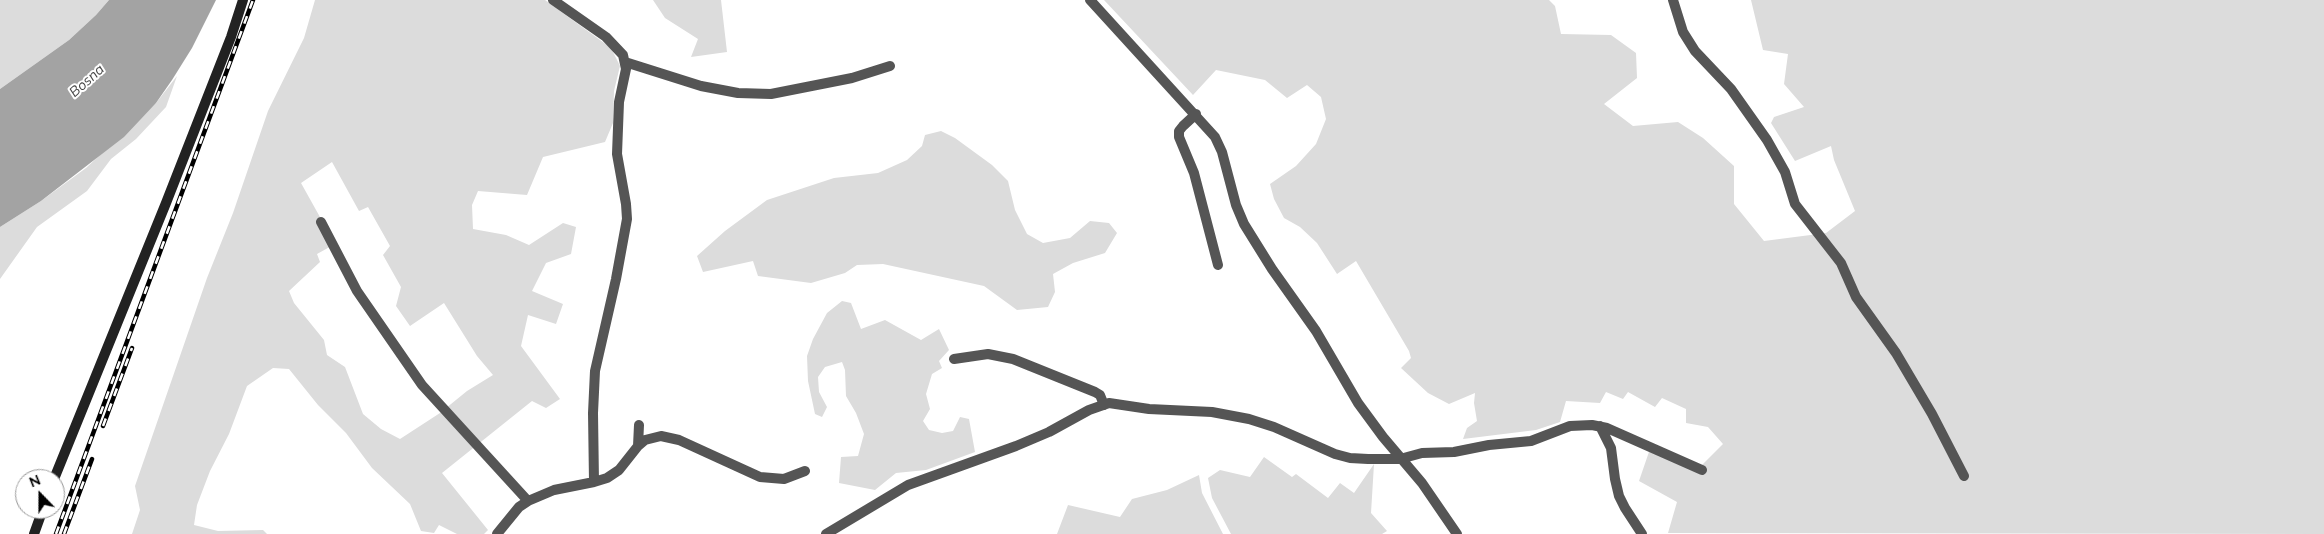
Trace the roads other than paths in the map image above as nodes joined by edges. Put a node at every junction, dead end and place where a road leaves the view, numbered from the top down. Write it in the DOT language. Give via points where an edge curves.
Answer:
graph roads {
  1 [pos="243,0"];
  2 [pos="553,0"];
  3 [pos="1090,0"];
  4 [pos="1673,0"];
  5 [pos="625,62"];
  6 [pos="890,66"];
  7 [pos="1196,114"];
  8 [pos="321,222"];
  9 [pos="1218,265"];
  10 [pos="954,359"];
  11 [pos="1104,404"];
  12 [pos="639,425"];
  13 [pos="1600,426"];
  14 [pos="638,446"];
  15 [pos="1400,459"];
  16 [pos="58,469"];
  17 [pos="1702,470"];
  18 [pos="805,471"];
  19 [pos="1964,476"];
  20 [pos="594,482"];
  21 [pos="528,501"];
  22 [pos="39,519"];
  23 [pos="34,534"];
  24 [pos="497,534"];
  25 [pos="826,534"];
  26 [pos="1457,534"];
  27 [pos="1642,534"];
  1 -- 16 [label="main road" via="166,203"];
  2 -- 5 [label="street" via="606,37 617,47"];
  3 -- 7 [label="street"];
  4 -- 19 [label="street" via="1683,32 1763,133 1778,157 1795,204 1841,263 1856,297 1896,353"];
  5 -- 6 [label="street" via="701,86 738,93 771,94"];
  5 -- 20 [label="street" via="619,102 617,154 627,219 595,371"];
  7 -- 9 [label="street" via="1179,131 1178,137 1194,173"];
  7 -- 15 [label="street" via="1215,137 1222,152 1244,224 1282,286 1316,331 1358,402"];
  8 -- 21 [label="street" via="357,290 422,385"];
  10 -- 11 [label="street" via="988,354 1006,357 1095,392"];
  11 -- 15 [label="street" via="1212,412 1274,427 1350,458"];
  11 -- 25 [label="street" via="1016,446 901,488"];
  12 -- 14 [label="street"];
  13 -- 15 [label="street" via="1570,426 1531,441 1454,452 1422,453"];
  13 -- 17 [label="street"];
  13 -- 27 [label="street" via="1611,448 1619,496"];
  14 -- 18 [label="street" via="653,437 670,437 768,479"];
  14 -- 20 [label="street" via="619,470"];
  15 -- 26 [label="street" via="1422,483"];
  20 -- 21 [label="street" via="554,490"];
  21 -- 24 [label="street"];
  22 -- 23 [label="main road"];
}
